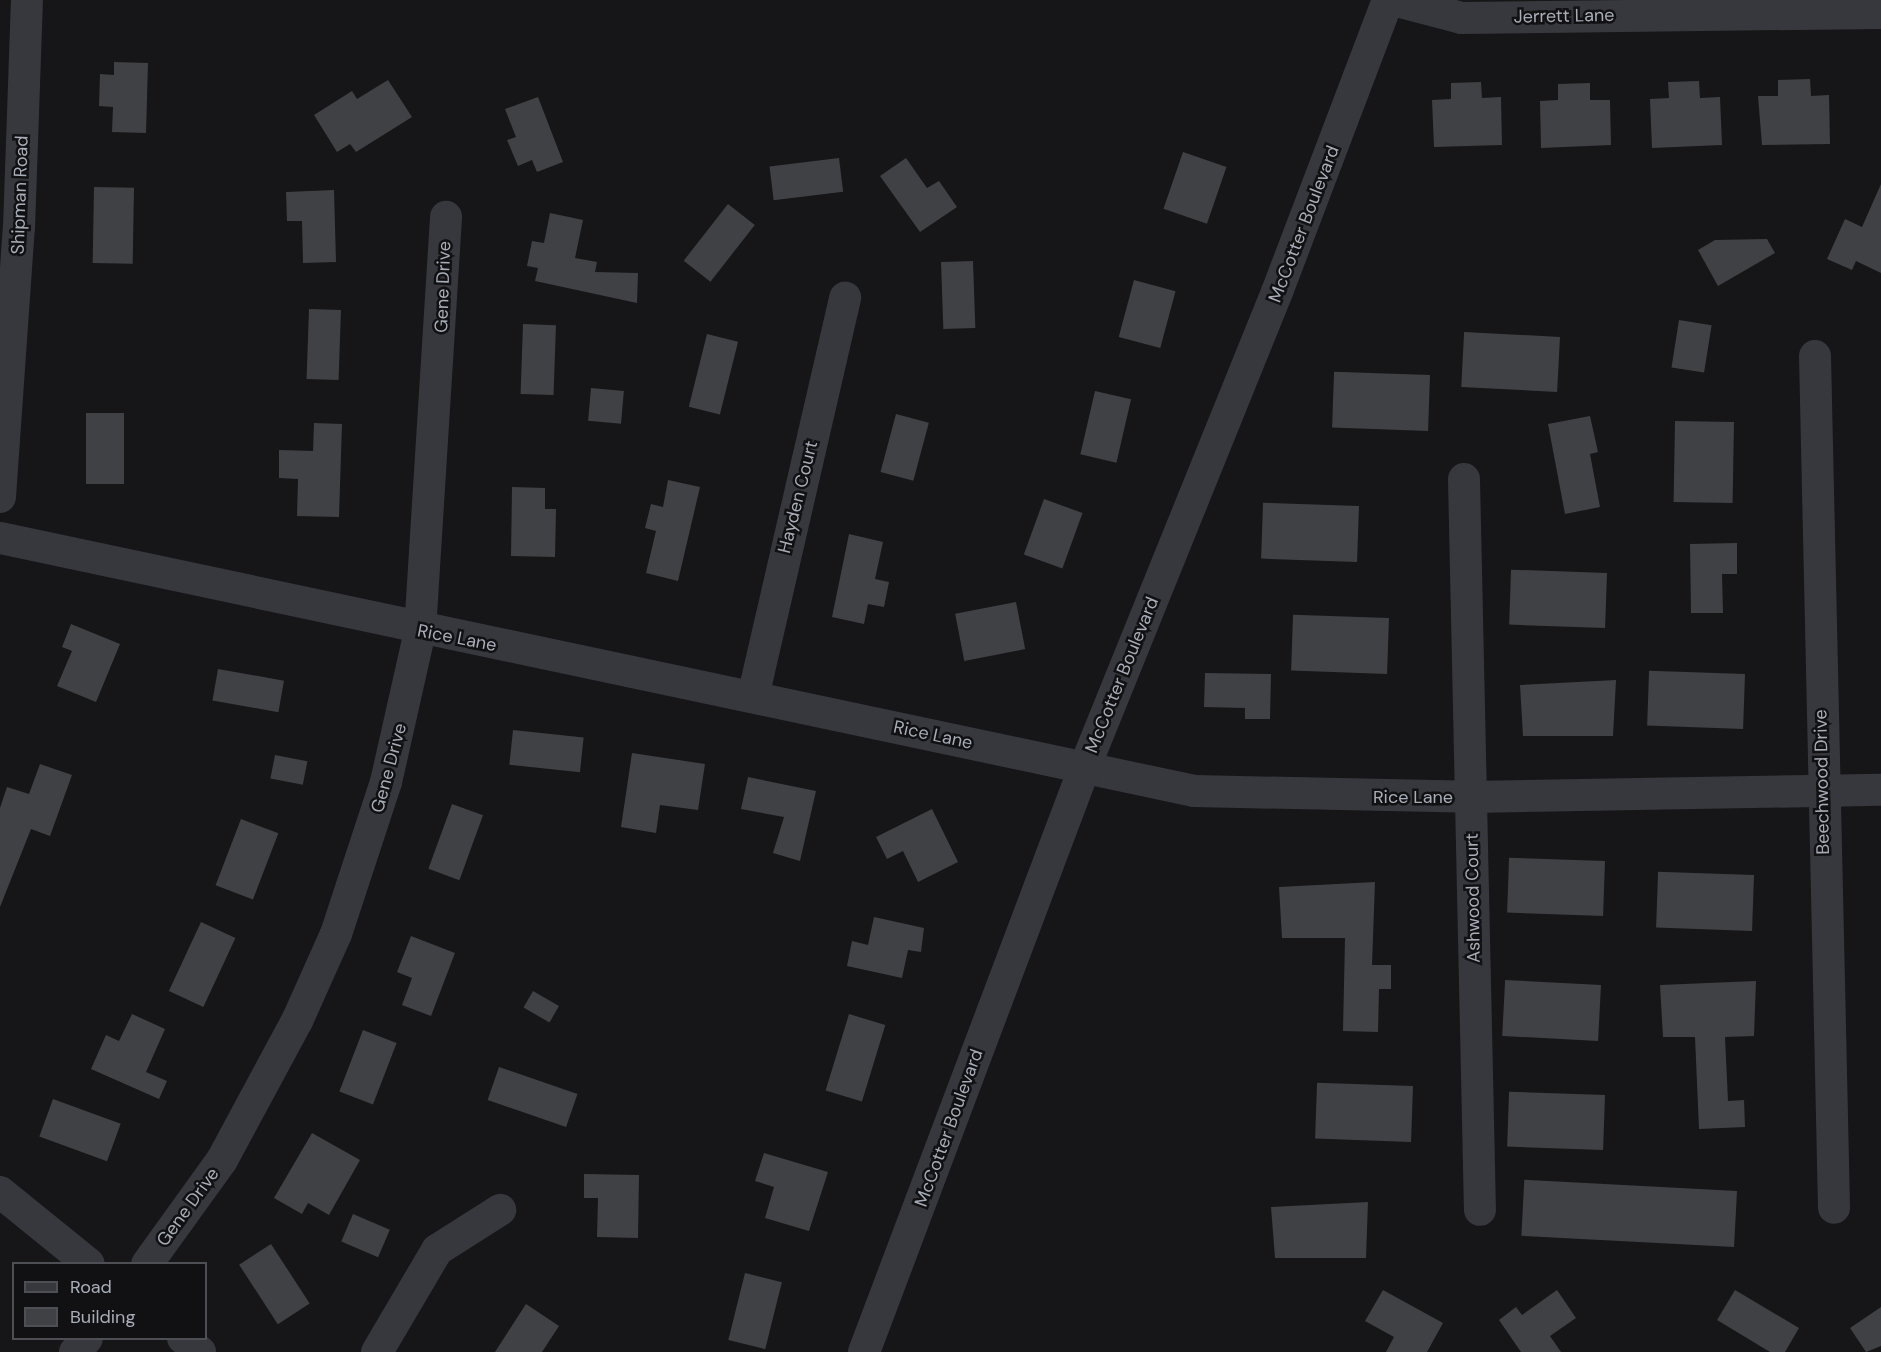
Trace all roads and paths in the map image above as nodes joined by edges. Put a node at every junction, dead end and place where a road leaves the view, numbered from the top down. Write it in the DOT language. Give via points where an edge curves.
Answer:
graph roads {
  1 [pos="27,0"];
  2 [pos="1388,0"];
  3 [pos="1393,0"];
  4 [pos="1881,13"];
  5 [pos="11,131"];
  6 [pos="446,217"];
  7 [pos="845,297"];
  8 [pos="1815,356"];
  9 [pos="1464,479"];
  10 [pos="0,497"];
  11 [pos="0,538"];
  12 [pos="420,631"];
  13 [pos="753,698"];
  14 [pos="1084,769"];
  15 [pos="1823,790"];
  16 [pos="1881,790"];
  17 [pos="1470,797"];
  18 [pos="0,1192"];
  19 [pos="1834,1208"];
  20 [pos="500,1210"];
  21 [pos="1480,1210"];
  22 [pos="88,1262"];
  23 [pos="148,1262"];
  24 [pos="85,1340"];
  25 [pos="185,1340"];
  26 [pos="75,1352"];
  27 [pos="200,1352"];
  28 [pos="377,1352"];
  29 [pos="864,1352"];
  1 -- 5 [label="street, Shipman Road"];
  2 -- 14 [label="street, McCotter Boulevard" via="1277,292"];
  3 -- 4 [label="street, Jerrett Lane" via="1462,18"];
  5 -- 10 [label="street, Shipman Road"];
  6 -- 12 [label="street, Gene Drive"];
  7 -- 13 [label="street, Hayden Court"];
  8 -- 15 [label="street, Beechwood Drive"];
  9 -- 17 [label="street, Ashwood Court"];
  11 -- 12 [label="street, Rice Lane"];
  12 -- 13 [label="street, Rice Lane"];
  12 -- 23 [label="street, Gene Drive" via="386,782 336,934 244,1124"];
  13 -- 14 [label="street, Rice Lane"];
  14 -- 17 [label="street, Rice Lane" via="1227,793"];
  14 -- 29 [label="street, McCotter Boulevard"];
  15 -- 16 [label="street, Rice Lane"];
  15 -- 17 [label="street, Rice Lane"];
  15 -- 19 [label="street, Beechwood Drive"];
  17 -- 21 [label="street, Ashwood Court"];
  18 -- 22 [label="street"];
  20 -- 28 [label="street" via="437,1250"];
  24 -- 26 [label="street"];
  25 -- 27 [label="street"];
}
